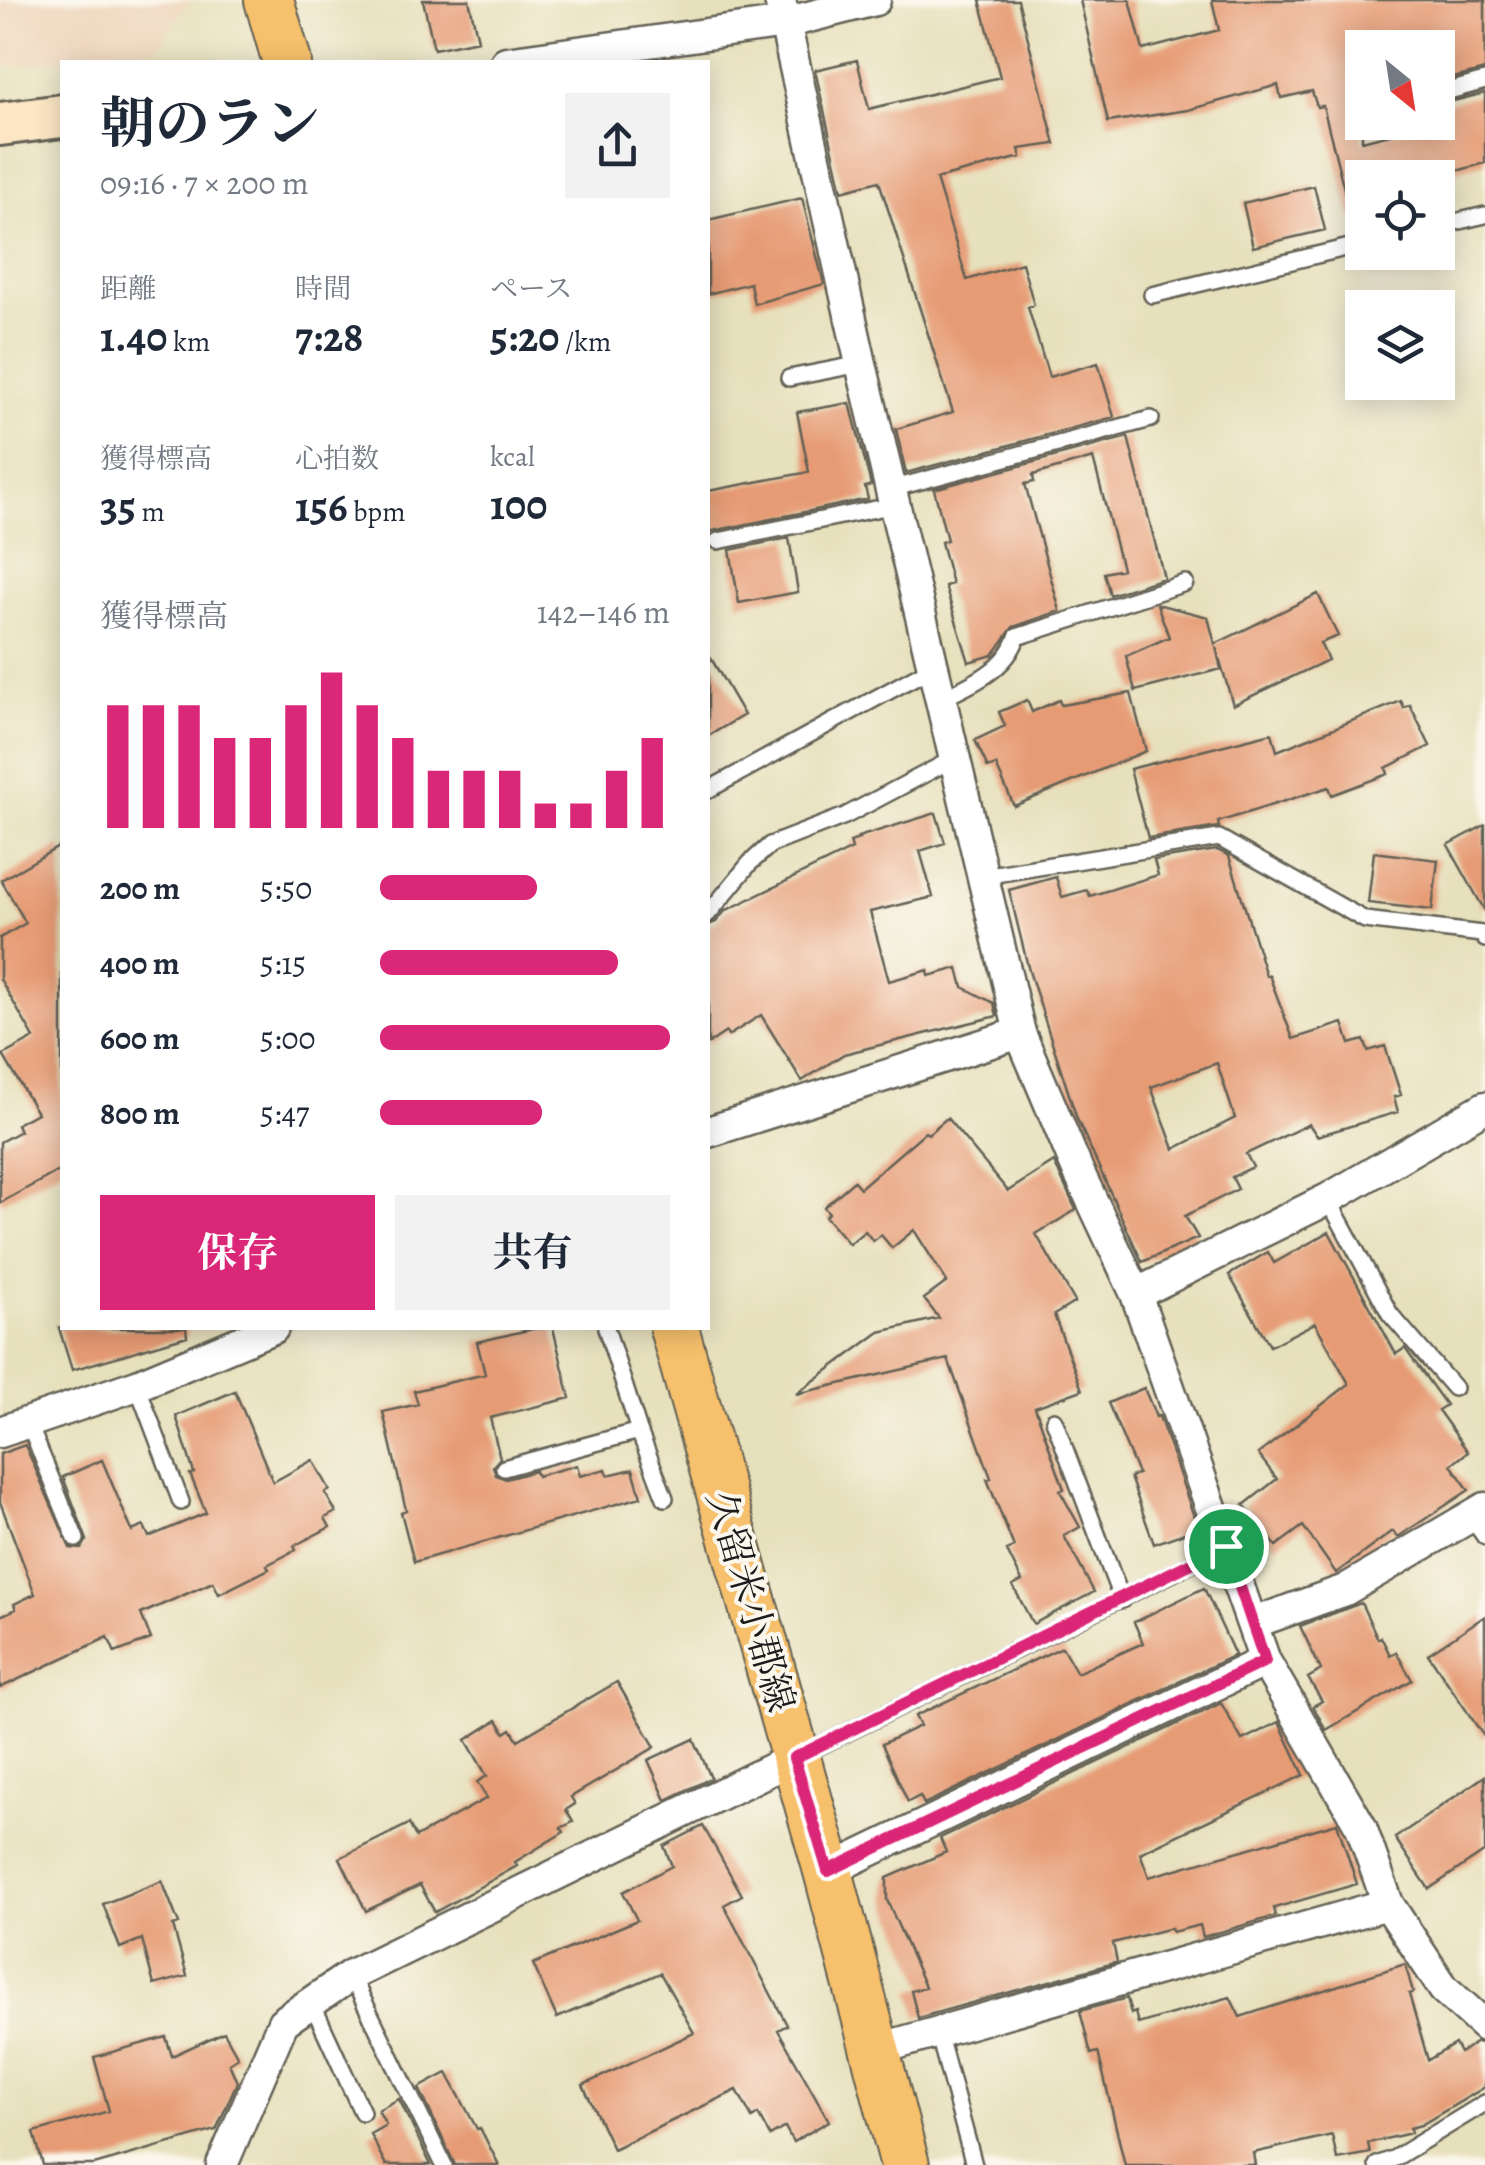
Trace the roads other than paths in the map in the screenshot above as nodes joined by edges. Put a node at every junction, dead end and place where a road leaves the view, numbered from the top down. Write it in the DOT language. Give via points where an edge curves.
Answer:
graph roads {
  1 [pos="268,0"];
  2 [pos="875,0"];
  3 [pos="782,12"];
  4 [pos="286,60"];
  5 [pos="517,60"];
  6 [pos="1485,81"];
  7 [pos="1455,89"];
  8 [pos="60,116"];
  9 [pos="0,124"];
  10 [pos="1485,215"];
  11 [pos="1455,222"];
  12 [pos="1345,248"];
  13 [pos="1152,295"];
  14 [pos="861,364"];
  15 [pos="789,378"];
  16 [pos="1151,419"];
  17 [pos="892,497"];
  18 [pos="718,540"];
  19 [pos="1185,583"];
  20 [pos="933,667"];
  21 [pos="941,699"];
  22 [pos="954,758"];
  23 [pos="710,789"];
  24 [pos="982,876"];
  25 [pos="710,912"];
  26 [pos="1485,939"];
  27 [pos="1020,1032"];
  28 [pos="1485,1107"];
  29 [pos="710,1131"];
  30 [pos="1328,1199"];
  31 [pos="1136,1294"];
  32 [pos="268,1330"];
  33 [pos="607,1330"];
  34 [pos="675,1330"];
  35 [pos="138,1385"];
  36 [pos="1454,1388"];
  37 [pos="1054,1420"];
  38 [pos="14,1427"];
  39 [pos="638,1430"];
  40 [pos="504,1468"];
  41 [pos="665,1498"];
  42 [pos="182,1502"];
  43 [pos="1480,1520"];
  44 [pos="76,1538"];
  45 [pos="1226,1546"];
  46 [pos="1122,1600"];
  47 [pos="1252,1622"];
  48 [pos="1265,1661"];
  49 [pos="794,1758"];
  50 [pos="828,1871"];
  51 [pos="1388,1904"];
  52 [pos="351,1975"];
  53 [pos="311,2001"];
  54 [pos="1485,2026"];
  55 [pos="938,2032"];
  56 [pos="875,2050"];
  57 [pos="1485,2103"];
  58 [pos="362,2112"];
  59 [pos="222,2165"];
  60 [pos="444,2165"];
  61 [pos="905,2165"];
  62 [pos="974,2165"];
  63 [pos="1376,2165"];
  1 -- 4 [label="main road"];
  2 -- 3 [label="street"];
  3 -- 5 [label="street"];
  3 -- 14 [label="street"];
  6 -- 7 [label="lane"];
  8 -- 9 [label="street"];
  10 -- 11 [label="lane"];
  12 -- 13 [label="lane"];
  14 -- 15 [label="lane"];
  14 -- 17 [label="street"];
  16 -- 17 [label="lane"];
  17 -- 18 [label="lane"];
  17 -- 20 [label="street"];
  19 -- 21 [label="lane" via="1018,637 1012,656"];
  20 -- 21 [label="street"];
  20 -- 23 [label="lane"];
  21 -- 22 [label="street"];
  22 -- 24 [label="street"];
  22 -- 25 [label="lane" via="844,816 770,844"];
  24 -- 26 [label="lane" via="1220,838 1365,920"];
  24 -- 27 [label="street"];
  27 -- 29 [label="street"];
  27 -- 31 [label="street"];
  28 -- 30 [label="street"];
  30 -- 31 [label="street"];
  30 -- 36 [label="lane" via="1390,1314"];
  31 -- 45 [label="street"];
  32 -- 35 [label="street"];
  33 -- 39 [label="lane"];
  34 -- 49 [label="main road, 久留米小郡線"];
  35 -- 38 [label="street"];
  35 -- 42 [label="lane"];
  37 -- 46 [label="lane"];
  38 -- 44 [label="lane"];
  39 -- 40 [label="lane"];
  39 -- 41 [label="lane"];
  43 -- 47 [label="street" via="1345,1590"];
  45 -- 46 [label="lane"];
  45 -- 47 [label="street"];
  46 -- 49 [label="lane"];
  47 -- 48 [label="street"];
  48 -- 50 [label="street"];
  48 -- 51 [label="street" via="1361,1827"];
  49 -- 50 [label="main road, 久留米小郡線"];
  49 -- 52 [label="street"];
  50 -- 56 [label="main road, 久留米小郡線"];
  51 -- 54 [label="street" via="1444,1989"];
  51 -- 55 [label="street"];
  52 -- 53 [label="street"];
  52 -- 60 [label="lane"];
  53 -- 58 [label="lane"];
  53 -- 59 [label="street" via="283,2022"];
  55 -- 56 [label="street"];
  55 -- 62 [label="lane"];
  56 -- 61 [label="main road, 久留米小郡線"];
  57 -- 63 [label="lane"];
}
